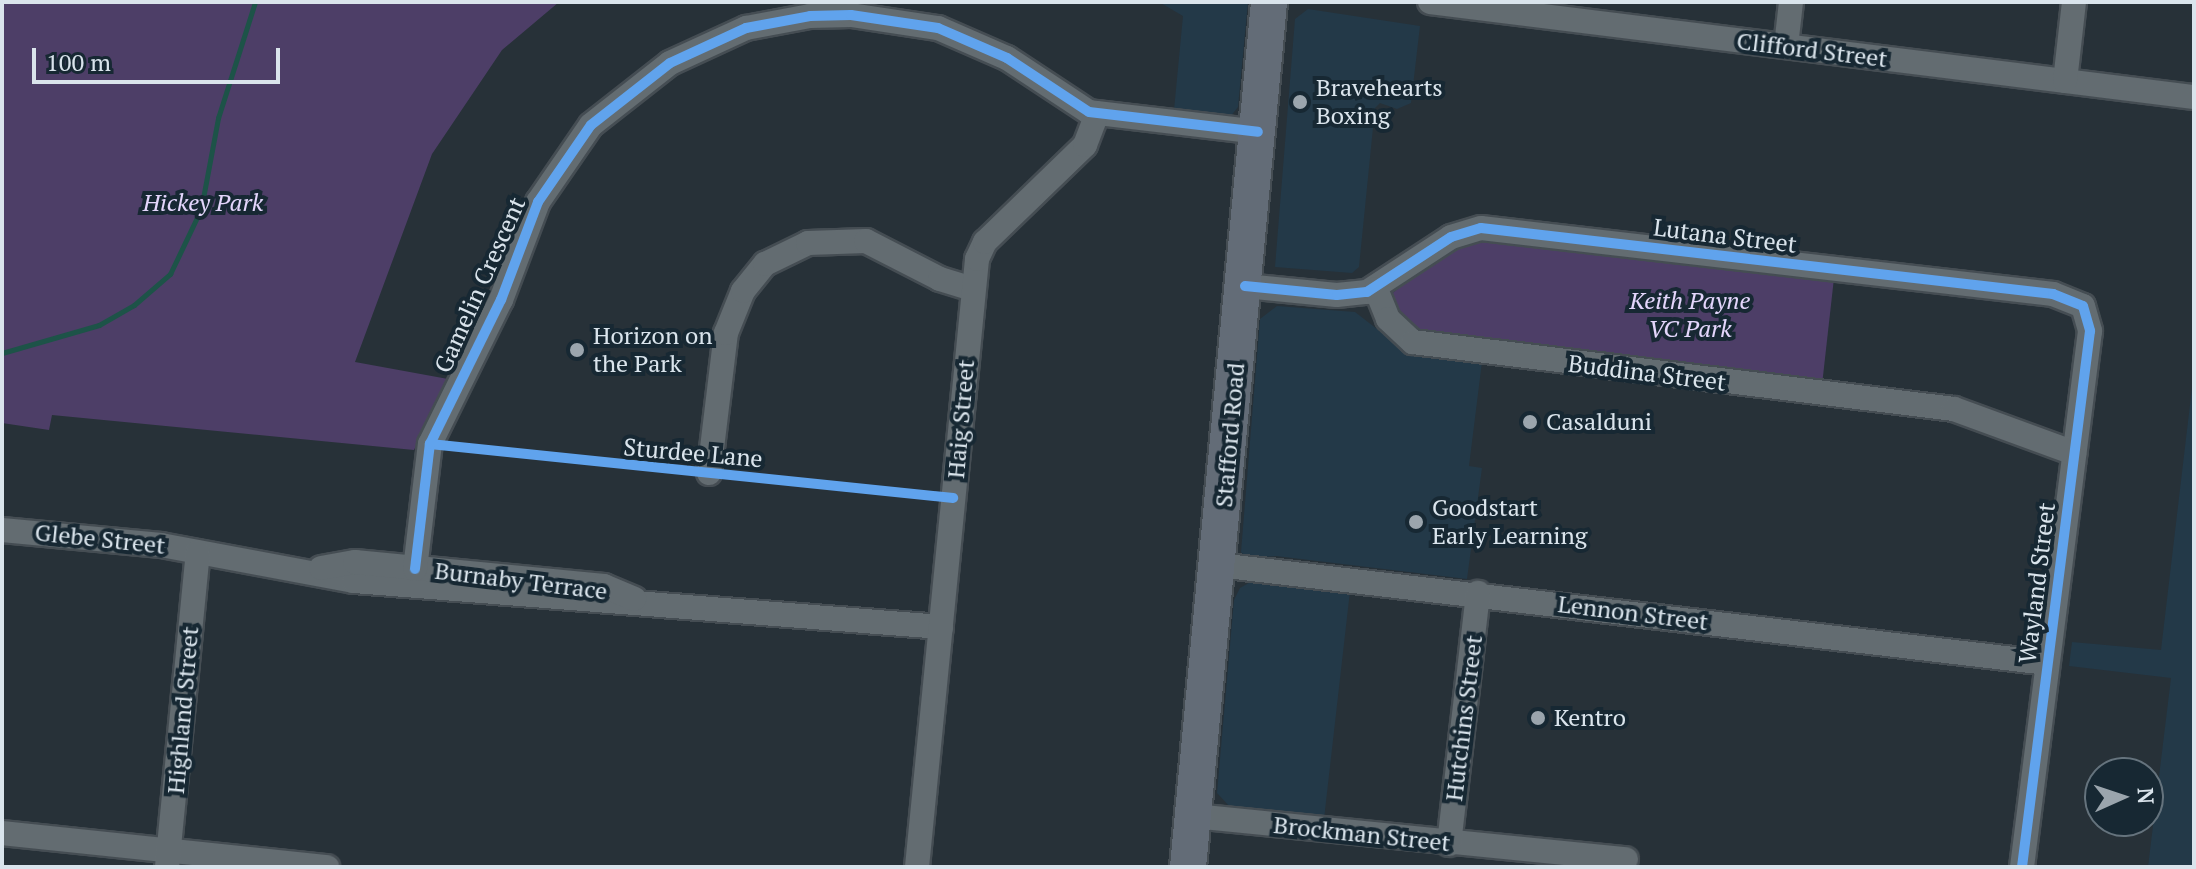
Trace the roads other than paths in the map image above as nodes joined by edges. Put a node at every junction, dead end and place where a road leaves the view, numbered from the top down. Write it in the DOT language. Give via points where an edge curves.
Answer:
graph roads {
  1 [pos="1269,2"];
  2 [pos="1430,2"];
  3 [pos="1791,2"];
  4 [pos="2074,2"];
  5 [pos="852,8"];
  6 [pos="1786,46"];
  7 [pos="2065,81"];
  8 [pos="2194,97"];
  9 [pos="1097,113"];
  10 [pos="1258,132"];
  11 [pos="1245,286"];
  12 [pos="973,289"];
  13 [pos="1376,289"];
  14 [pos="2083,306"];
  15 [pos="2074,453"];
  16 [pos="709,473"];
  17 [pos="2,530"];
  18 [pos="198,553"];
  19 [pos="1218,565"];
  20 [pos="311,569"];
  21 [pos="415,569"];
  22 [pos="1478,593"];
  23 [pos="634,599"];
  24 [pos="941,627"];
  25 [pos="2047,663"];
  26 [pos="1193,816"];
  27 [pos="2,833"];
  28 [pos="1449,844"];
  29 [pos="168,859"];
  30 [pos="1626,859"];
  31 [pos="327,867"];
  32 [pos="917,867"];
  33 [pos="1188,867"];
  34 [pos="2022,867"];
  1 -- 10 [label="highway, Stafford Road"];
  2 -- 6 [label="street, Clifford Street"];
  3 -- 6 [label="street"];
  4 -- 7 [label="street"];
  5 -- 9 [label="street, Gamelin Crescent" via="938,28 1007,58 1074,106"];
  5 -- 21 [label="street, Gamelin Crescent" via="733,33 658,69 580,138 538,202 501,300 430,444"];
  6 -- 7 [label="street, Clifford Street"];
  7 -- 8 [label="street, Clifford Street"];
  9 -- 10 [label="street, Gamelin Crescent"];
  9 -- 12 [label="street, Haig Street" via="1085,145 981,248"];
  10 -- 11 [label="highway, Stafford Road"];
  11 -- 13 [label="street" via="1337,295"];
  11 -- 19 [label="highway, Stafford Road"];
  12 -- 16 [label="street" via="946,282 866,241 808,243 765,264 743,291 726,333"];
  12 -- 24 [label="street, Haig Street"];
  13 -- 14 [label="street, Lutana Street" via="1451,237 1481,228 2053,294"];
  13 -- 15 [label="street, Buddina Street" via="1388,319 1413,342 1954,409"];
  14 -- 15 [label="street, Wayland Street" via="2090,331"];
  15 -- 25 [label="street, Wayland Street"];
  17 -- 18 [label="street, Glebe Street"];
  18 -- 20 [label="street, Burnaby Terrace"];
  18 -- 29 [label="street, Highland Street"];
  19 -- 22 [label="street, Lennon Street"];
  19 -- 26 [label="highway, Stafford Road"];
  20 -- 21 [label="street, Burnaby Terrace" via="355,562"];
  20 -- 23 [label="street, Burnaby Terrace" via="354,581 430,589 603,605"];
  21 -- 23 [label="street, Burnaby Terrace" via="604,586"];
  22 -- 25 [label="street, Lennon Street"];
  22 -- 28 [label="street, Hutchins Street"];
  23 -- 24 [label="street, Burnaby Terrace"];
  24 -- 32 [label="street, Haig Street"];
  25 -- 34 [label="street, Wayland Street"];
  26 -- 28 [label="street, Brockman Street"];
  26 -- 33 [label="highway, Stafford Road"];
  27 -- 29 [label="street"];
  28 -- 30 [label="street, Brockman Street"];
  29 -- 31 [label="street"];
}
